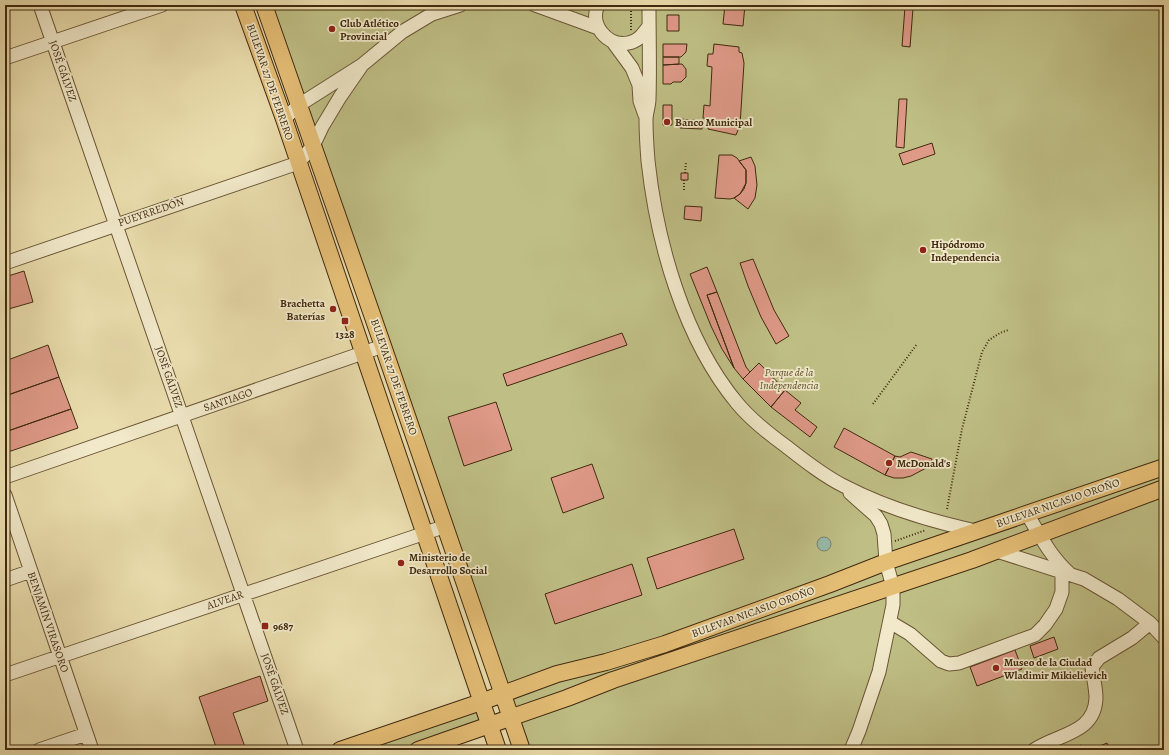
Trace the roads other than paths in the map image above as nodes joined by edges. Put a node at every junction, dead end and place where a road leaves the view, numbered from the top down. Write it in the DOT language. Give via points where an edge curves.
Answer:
graph roads {
  1 [pos="40,5"];
  2 [pos="162,5"];
  3 [pos="243,5"];
  4 [pos="264,5"];
  5 [pos="460,5"];
  6 [pos="535,5"];
  7 [pos="598,5"];
  8 [pos="649,6"];
  9 [pos="649,26"];
  10 [pos="598,28"];
  11 [pos="53,42"];
  12 [pos="613,42"];
  13 [pos="5,58"];
  14 [pos="362,65"];
  15 [pos="299,104"];
  16 [pos="646,118"];
  17 [pos="284,119"];
  18 [pos="313,146"];
  19 [pos="298,163"];
  20 [pos="116,224"];
  21 [pos="5,263"];
  22 [pos="384,346"];
  23 [pos="363,353"];
  24 [pos="182,416"];
  25 [pos="1164,467"];
  26 [pos="5,477"];
  27 [pos="844,486"];
  28 [pos="1164,488"];
  29 [pos="5,495"];
  30 [pos="1027,514"];
  31 [pos="446,526"];
  32 [pos="976,531"];
  33 [pos="424,532"];
  34 [pos="1039,535"];
  35 [pos="997,551"];
  36 [pos="886,562"];
  37 [pos="31,571"];
  38 [pos="1066,573"];
  39 [pos="5,580"];
  40 [pos="893,587"];
  41 [pos="244,594"];
  42 [pos="890,622"];
  43 [pos="1150,623"];
  44 [pos="1164,638"];
  45 [pos="60,656"];
  46 [pos="5,675"];
  47 [pos="503,695"];
  48 [pos="482,702"];
  49 [pos="511,717"];
  50 [pos="489,725"];
  51 [pos="86,734"];
  52 [pos="39,750"];
  53 [pos="92,750"];
  54 [pos="297,750"];
  55 [pos="340,750"];
  56 [pos="418,750"];
  57 [pos="498,750"];
  58 [pos="522,750"];
  59 [pos="851,750"];
  60 [pos="1034,750"];
  1 -- 11 [label="street, JOSÉ GÁLVEZ"];
  2 -- 11 [label="street"];
  3 -- 17 [label="main road, BULEVAR 27 DE FEBRERO"];
  4 -- 15 [label="main road, BULEVAR 27 DE FEBRERO"];
  5 -- 14 [label="street" via="432,14 402,32"];
  6 -- 10 [label="street"];
  7 -- 10 [label="street" via="595,18"];
  8 -- 9 [label="street"];
  9 -- 12 [label="street" via="640,38 627,44"];
  9 -- 16 [label="street" via="649,102"];
  10 -- 12 [label="street" via="604,37"];
  11 -- 13 [label="street"];
  11 -- 20 [label="street, JOSÉ GÁLVEZ"];
  12 -- 16 [label="street" via="632,68"];
  14 -- 15 [label="street"];
  14 -- 18 [label="street" via="336,103"];
  15 -- 17 [label="street"];
  15 -- 18 [label="main road, BULEVAR 27 DE FEBRERO"];
  16 -- 27 [label="street" via="648,161 661,239 690,326 710,365 738,404 767,432 808,464"];
  17 -- 19 [label="main road, BULEVAR 27 DE FEBRERO"];
  18 -- 19 [label="street"];
  18 -- 22 [label="main road, BULEVAR 27 DE FEBRERO"];
  19 -- 20 [label="street, PUEYRREDÓN"];
  19 -- 23 [label="main road, BULEVAR 27 DE FEBRERO"];
  20 -- 21 [label="street, PUEYRREDÓN"];
  20 -- 24 [label="street, JOSÉ GÁLVEZ"];
  22 -- 23 [label="street, SANTIAGO"];
  22 -- 31 [label="main road, BULEVAR 27 DE FEBRERO"];
  23 -- 24 [label="street, SANTIAGO"];
  23 -- 33 [label="main road, BULEVAR 27 DE FEBRERO"];
  24 -- 26 [label="street, SANTIAGO"];
  24 -- 41 [label="street, JOSÉ GÁLVEZ"];
  25 -- 30 [label="main road, BULEVAR NICASIO OROÑO"];
  27 -- 32 [label="street" via="912,515"];
  27 -- 36 [label="street" via="881,524"];
  28 -- 34 [label="main road, BULEVAR NICASIO OROÑO"];
  29 -- 37 [label="street, BENJAMÍN VIRASORO"];
  30 -- 32 [label="main road, BULEVAR NICASIO OROÑO"];
  30 -- 34 [label="street"];
  31 -- 33 [label="street, ALVEAR"];
  31 -- 47 [label="main road, BULEVAR 27 DE FEBRERO"];
  32 -- 36 [label="main road, BULEVAR NICASIO OROÑO"];
  33 -- 41 [label="street, ALVEAR"];
  33 -- 48 [label="main road, BULEVAR 27 DE FEBRERO"];
  34 -- 35 [label="main road, BULEVAR NICASIO OROÑO"];
  34 -- 38 [label="street"];
  35 -- 38 [label="street"];
  35 -- 40 [label="main road, BULEVAR NICASIO OROÑO"];
  36 -- 40 [label="street"];
  36 -- 47 [label="main road, BULEVAR NICASIO OROÑO" via="665,644 557,674"];
  37 -- 39 [label="street"];
  37 -- 45 [label="street, BENJAMÍN VIRASORO"];
  38 -- 42 [label="street" via="1056,609 1035,635 958,663 949,664 941,661 910,634"];
  38 -- 43 [label="street" via="1118,599"];
  40 -- 42 [label="street"];
  40 -- 49 [label="main road, BULEVAR NICASIO OROÑO" via="613,680"];
  41 -- 45 [label="street, ALVEAR"];
  41 -- 54 [label="street, JOSÉ GÁLVEZ"];
  42 -- 59 [label="street" via="879,672"];
  43 -- 44 [label="street"];
  43 -- 60 [label="street" via="1132,638 1099,658 1092,667 1096,699 1091,718 1078,730 1042,744"];
  45 -- 46 [label="street, ALVEAR"];
  45 -- 51 [label="street, BENJAMÍN VIRASORO"];
  47 -- 48 [label="main road, BULEVAR NICASIO OROÑO"];
  47 -- 49 [label="main road, BULEVAR 27 DE FEBRERO"];
  48 -- 50 [label="main road, BULEVAR 27 DE FEBRERO"];
  48 -- 55 [label="main road, BULEVAR NICASIO OROÑO"];
  49 -- 50 [label="main road, BULEVAR NICASIO OROÑO"];
  49 -- 58 [label="main road, BULEVAR 27 DE FEBRERO"];
  50 -- 56 [label="main road, BULEVAR NICASIO OROÑO"];
  50 -- 57 [label="main road, BULEVAR 27 DE FEBRERO"];
  51 -- 52 [label="street"];
  51 -- 53 [label="street, BENJAMÍN VIRASORO"];
}
